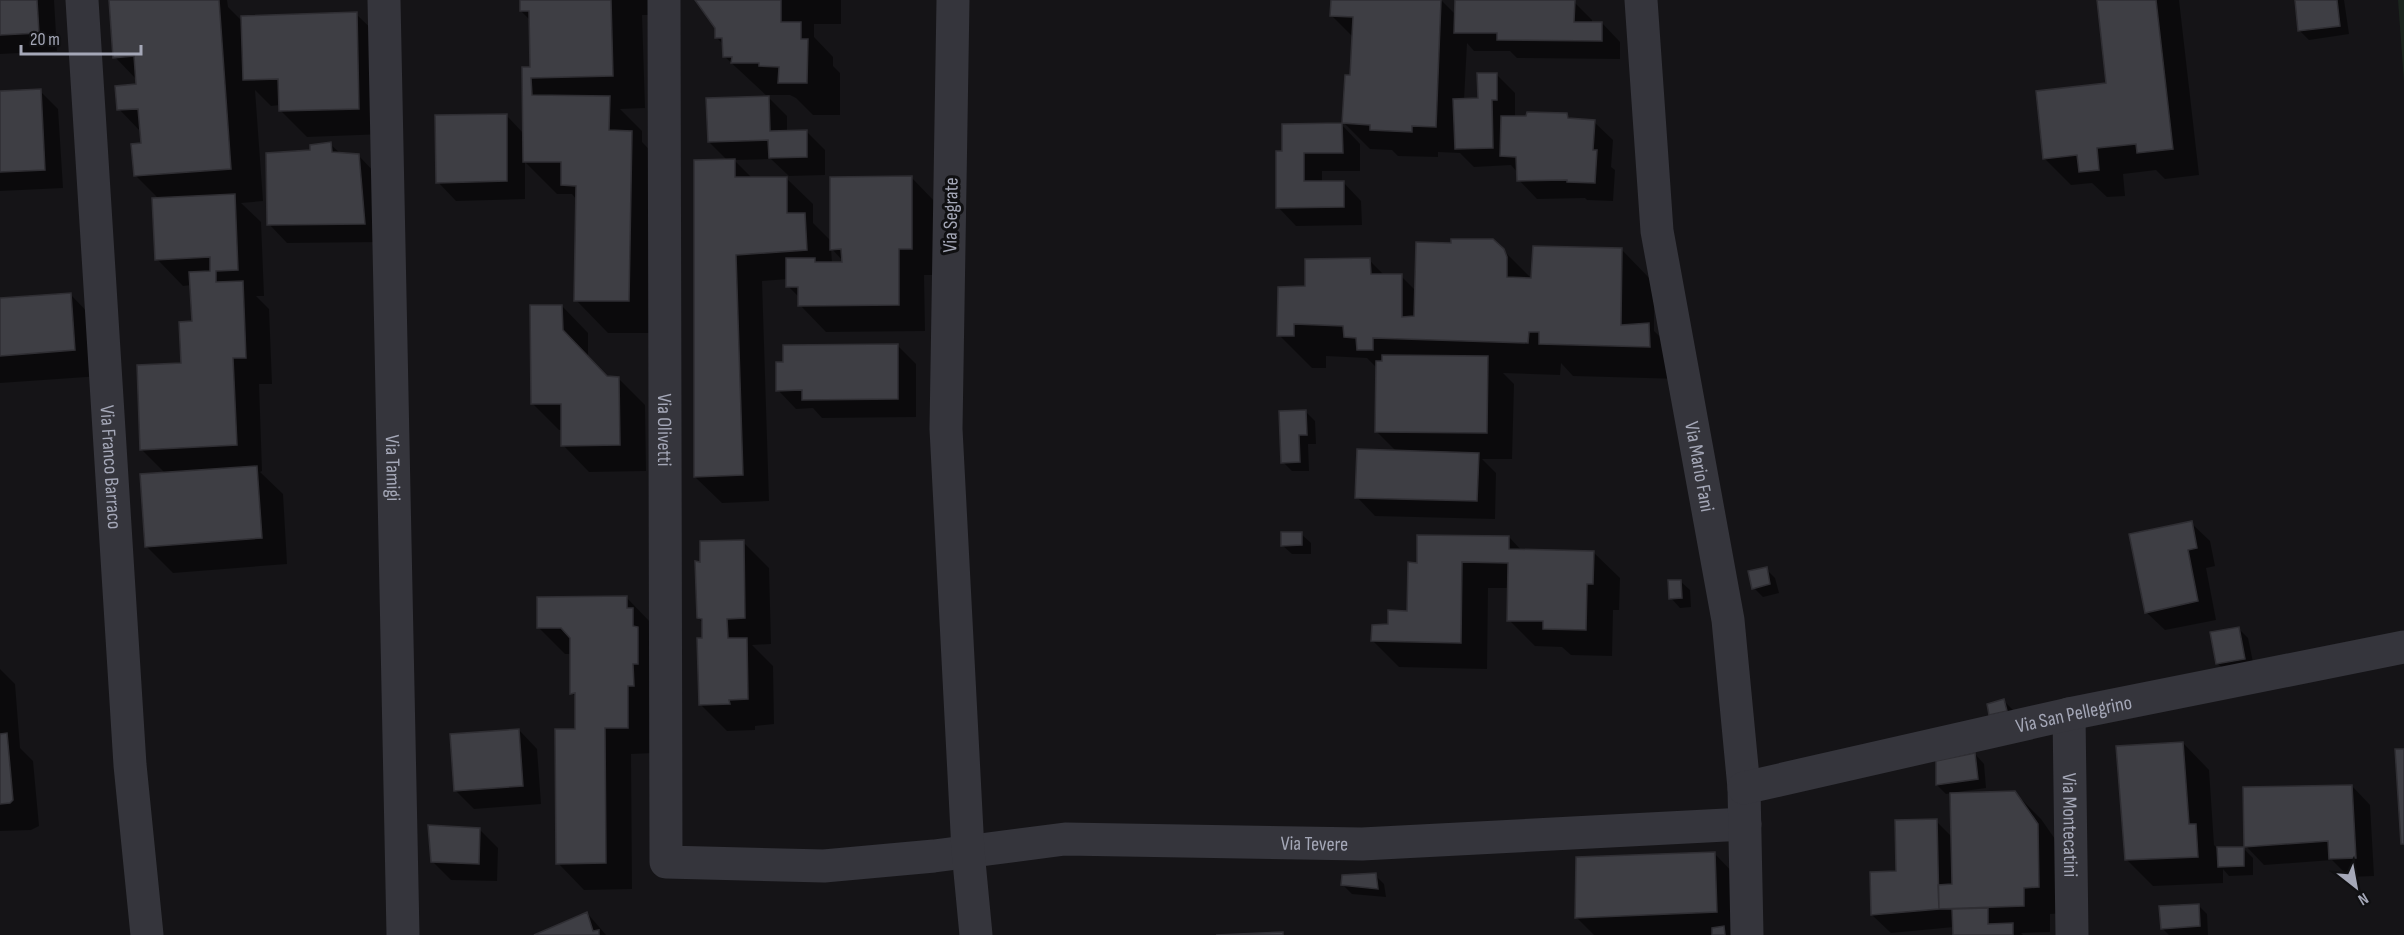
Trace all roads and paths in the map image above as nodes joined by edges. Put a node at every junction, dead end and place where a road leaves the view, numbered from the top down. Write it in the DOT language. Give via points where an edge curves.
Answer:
graph roads {
  1 [pos="82,0"];
  2 [pos="384,0"];
  3 [pos="664,0"];
  4 [pos="953,0"];
  5 [pos="1641,0"];
  6 [pos="2404,647"];
  7 [pos="2068,714"];
  8 [pos="1744,788"];
  9 [pos="1745,824"];
  10 [pos="968,851"];
  11 [pos="666,862"];
  12 [pos="147,935"];
  13 [pos="403,935"];
  14 [pos="976,935"];
  15 [pos="1747,935"];
  16 [pos="2072,935"];
  1 -- 12 [label="street, Via Franco Barraco" via="130,765"];
  2 -- 13 [label="street, Via Tamigi"];
  3 -- 11 [label="street, Via Olivetti"];
  4 -- 10 [label="street, Via Segrate" via="946,429"];
  5 -- 8 [label="street, Via Mario Fani" via="1657,231 1728,620"];
  6 -- 7 [label="street, Via San Pellegrino"];
  7 -- 8 [label="street, Via San Pellegrino"];
  7 -- 16 [label="street, Via Montecatini"];
  8 -- 9 [label="street, Via Mario Fani"];
  9 -- 10 [label="street, Via Tevere" via="1362,844 1065,839"];
  9 -- 15 [label="street, Via Mario Fani"];
  10 -- 11 [label="street, Via Tevere" via="824,866"];
  10 -- 14 [label="street"];
}
